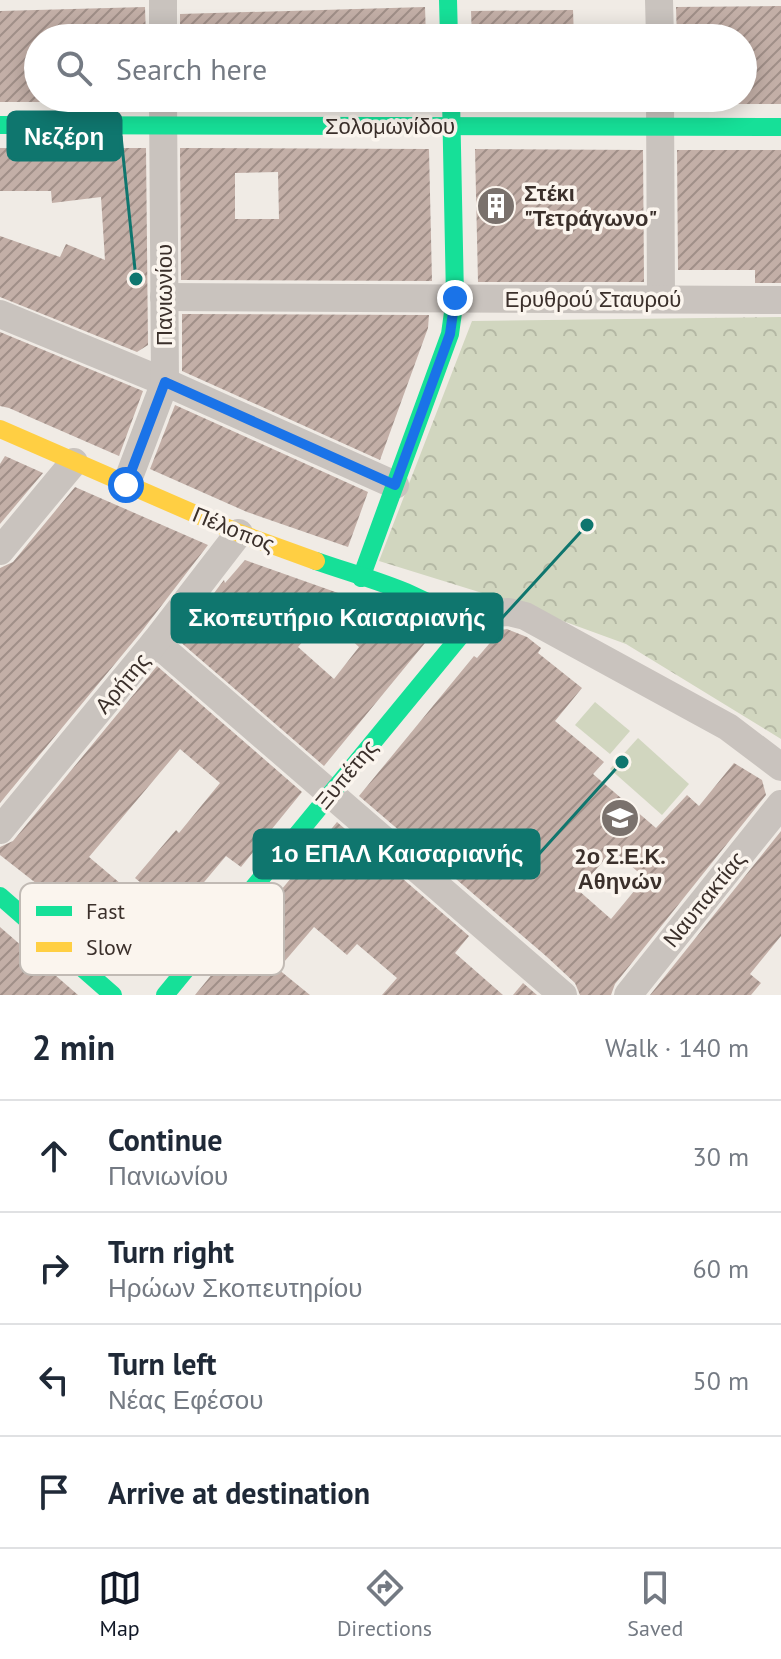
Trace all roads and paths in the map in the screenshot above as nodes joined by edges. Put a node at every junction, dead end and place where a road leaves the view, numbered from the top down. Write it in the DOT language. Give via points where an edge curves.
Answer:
graph roads {
  1 [pos="163,0"];
  2 [pos="448,0"];
  3 [pos="659,0"];
  4 [pos="163,24"];
  5 [pos="449,24"];
  6 [pos="660,24"];
  7 [pos="164,112"];
  8 [pos="452,112"];
  9 [pos="660,112"];
  10 [pos="0,125"];
  11 [pos="452,126"];
  12 [pos="660,126"];
  13 [pos="781,127"];
  14 [pos="164,297"];
  15 [pos="455,298"];
  16 [pos="661,299"];
  17 [pos="781,300"];
  18 [pos="0,314"];
  19 [pos="165,382"];
  20 [pos="0,429"];
  21 [pos="74,462"];
  22 [pos="126,485"];
  23 [pos="395,485"];
  24 [pos="239,533"];
  25 [pos="0,551"];
  26 [pos="361,578"];
  27 [pos="467,628"];
  28 [pos="155,642"];
  29 [pos="781,767"];
  30 [pos="330,793"];
  31 [pos="781,804"];
  32 [pos="0,830"];
  33 [pos="256,883"];
  34 [pos="0,896"];
  35 [pos="20,914"];
  36 [pos="90,975"];
  37 [pos="181,975"];
  38 [pos="113,995"];
  39 [pos="165,995"];
  40 [pos="563,995"];
  41 [pos="628,995"];
  1 -- 4 [label="street"];
  2 -- 5 [label="street"];
  3 -- 6 [label="street"];
  7 -- 10 [label="street, Σολομωνίδου"];
  7 -- 11 [label="street, Σολομωνίδου"];
  7 -- 14 [label="street, Πανιωνίου"];
  8 -- 11 [label="street"];
  9 -- 12 [label="street"];
  11 -- 12 [label="street, Σολομωνίδου"];
  11 -- 15 [label="street"];
  12 -- 13 [label="street, Σολομωνίδου"];
  12 -- 16 [label="street"];
  14 -- 15 [label="street, Ερυθρού Σταυρού"];
  14 -- 19 [label="street, Πανιωνίου"];
  15 -- 16 [label="street, Ερυθρού Σταυρού"];
  15 -- 23 [label="street" via="450,334"];
  16 -- 17 [label="street, Ερυθρού Σταυρού"];
  18 -- 19 [label="street"];
  19 -- 22 [label="street, Πανιωνίου"];
  19 -- 23 [label="street"];
  20 -- 21 [label="street, Πέλοπος"];
  21 -- 22 [label="street, Πέλοπος"];
  21 -- 25 [label="street"];
  22 -- 24 [label="street, Πέλοπος"];
  23 -- 26 [label="street"];
  24 -- 26 [label="street, Πέλοπος"];
  24 -- 28 [label="street, Αρήτης"];
  26 -- 27 [label="street, Πέλοπος" via="415,596"];
  27 -- 29 [label="street" via="479,614 525,616 728,727"];
  27 -- 30 [label="street, Ξυπέτης"];
  28 -- 30 [label="street"];
  28 -- 32 [label="street, Αρήτης"];
  30 -- 33 [label="street, Ξυπέτης"];
  30 -- 40 [label="street"];
  31 -- 41 [label="street, Ναυπακτίας"];
  34 -- 35 [label="street"];
  36 -- 38 [label="street"];
  37 -- 39 [label="street, Ξυπέτης"];
}
